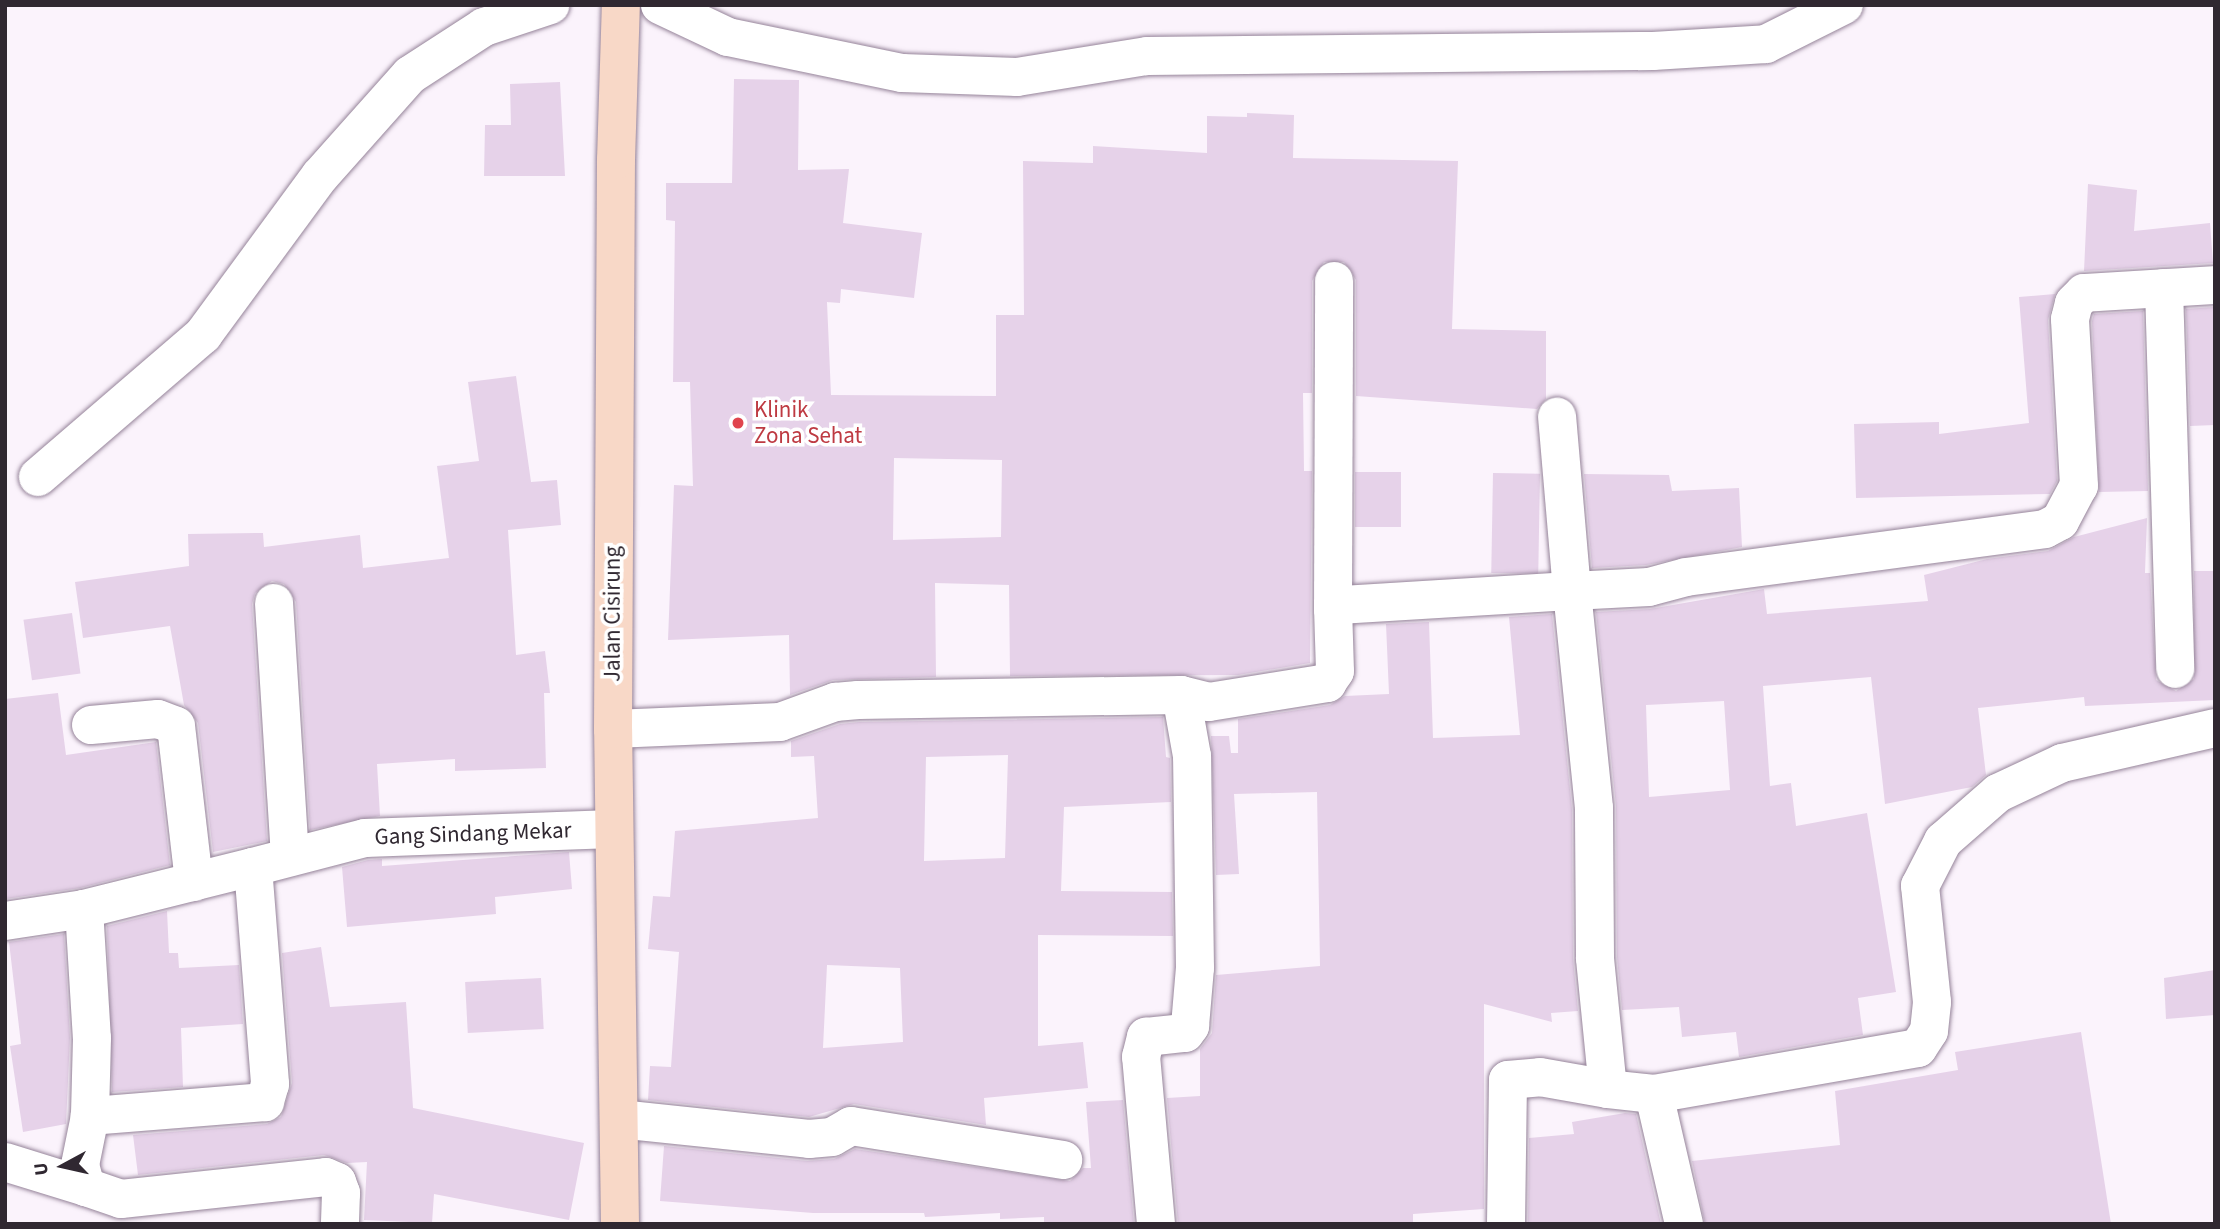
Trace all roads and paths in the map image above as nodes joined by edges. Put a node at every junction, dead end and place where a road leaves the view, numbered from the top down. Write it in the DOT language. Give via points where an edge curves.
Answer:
graph roads {
  1 [pos="550,5"];
  2 [pos="621,5"];
  3 [pos="660,5"];
  4 [pos="1844,5"];
  5 [pos="1334,281"];
  6 [pos="2215,285"];
  7 [pos="2164,288"];
  8 [pos="1557,417"];
  9 [pos="38,477"];
  10 [pos="1572,591"];
  11 [pos="274,603"];
  12 [pos="1333,609"];
  13 [pos="2175,670"];
  14 [pos="1181,695"];
  15 [pos="91,725"];
  16 [pos="2215,728"];
  17 [pos="613,729"];
  18 [pos="613,829"];
  19 [pos="290,856"];
  20 [pos="253,867"];
  21 [pos="194,882"];
  22 [pos="84,909"];
  23 [pos="5,921"];
  24 [pos="1608,1089"];
  25 [pos="1654,1094"];
  26 [pos="90,1116"];
  27 [pos="618,1119"];
  28 [pos="1063,1160"];
  29 [pos="5,1162"];
  30 [pos="92,1202"];
  31 [pos="340,1224"];
  32 [pos="620,1224"];
  33 [pos="1156,1224"];
  34 [pos="1506,1224"];
  35 [pos="1684,1224"];
  1 -- 9 [label="street" via="484,27 410,75 320,176 203,335"];
  2 -- 17 [label="main road, Jalan Cisirung" via="615,160"];
  3 -- 4 [label="street" via="728,37 902,73 1017,77 1146,56 1653,51 1766,44"];
  5 -- 12 [label="street"];
  6 -- 7 [label="street"];
  7 -- 10 [label="street" via="2084,293 2074,303 2070,318 2079,486 2060,521 2045,529 1686,577 1649,587"];
  7 -- 13 [label="street"];
  8 -- 10 [label="street"];
  10 -- 12 [label="street" via="1349,603"];
  10 -- 24 [label="street" via="1594,808 1595,958"];
  11 -- 19 [label="street"];
  12 -- 14 [label="street" via="1335,671 1327,683 1209,702"];
  14 -- 17 [label="street" via="858,700 835,702 780,722"];
  14 -- 33 [label="street" via="1192,756 1195,968 1190,1026 1185,1033 1146,1037 1141,1057"];
  15 -- 21 [label="street" via="159,719 176,726"];
  16 -- 25 [label="street" via="2062,763 1998,793 1943,841 1920,886 1932,1002 1929,1031 1918,1048"];
  17 -- 18 [label="main road, Jalan Cisirung"];
  18 -- 19 [label="street, Gang Sindang Mekar" via="365,838"];
  18 -- 27 [label="main road, Jalan Cisirung"];
  19 -- 20 [label="street, Gang Sindang Mekar"];
  20 -- 21 [label="street, Gang Sindang Mekar"];
  20 -- 26 [label="street" via="270,1084 265,1102"];
  21 -- 22 [label="street, Gang Sindang Mekar"];
  22 -- 23 [label="street, Gang Sindang Mekar"];
  22 -- 26 [label="street" via="92,1038"];
  24 -- 25 [label="street"];
  24 -- 34 [label="street" via="1540,1077 1508,1080"];
  25 -- 35 [label="street"];
  26 -- 30 [label="street" via="80,1165"];
  27 -- 28 [label="street" via="809,1139 832,1136 851,1126"];
  27 -- 32 [label="main road, Jalan Cisirung"];
  29 -- 30 [label="street"];
  30 -- 31 [label="street" via="326,1177 337,1182 341,1193"];
}
